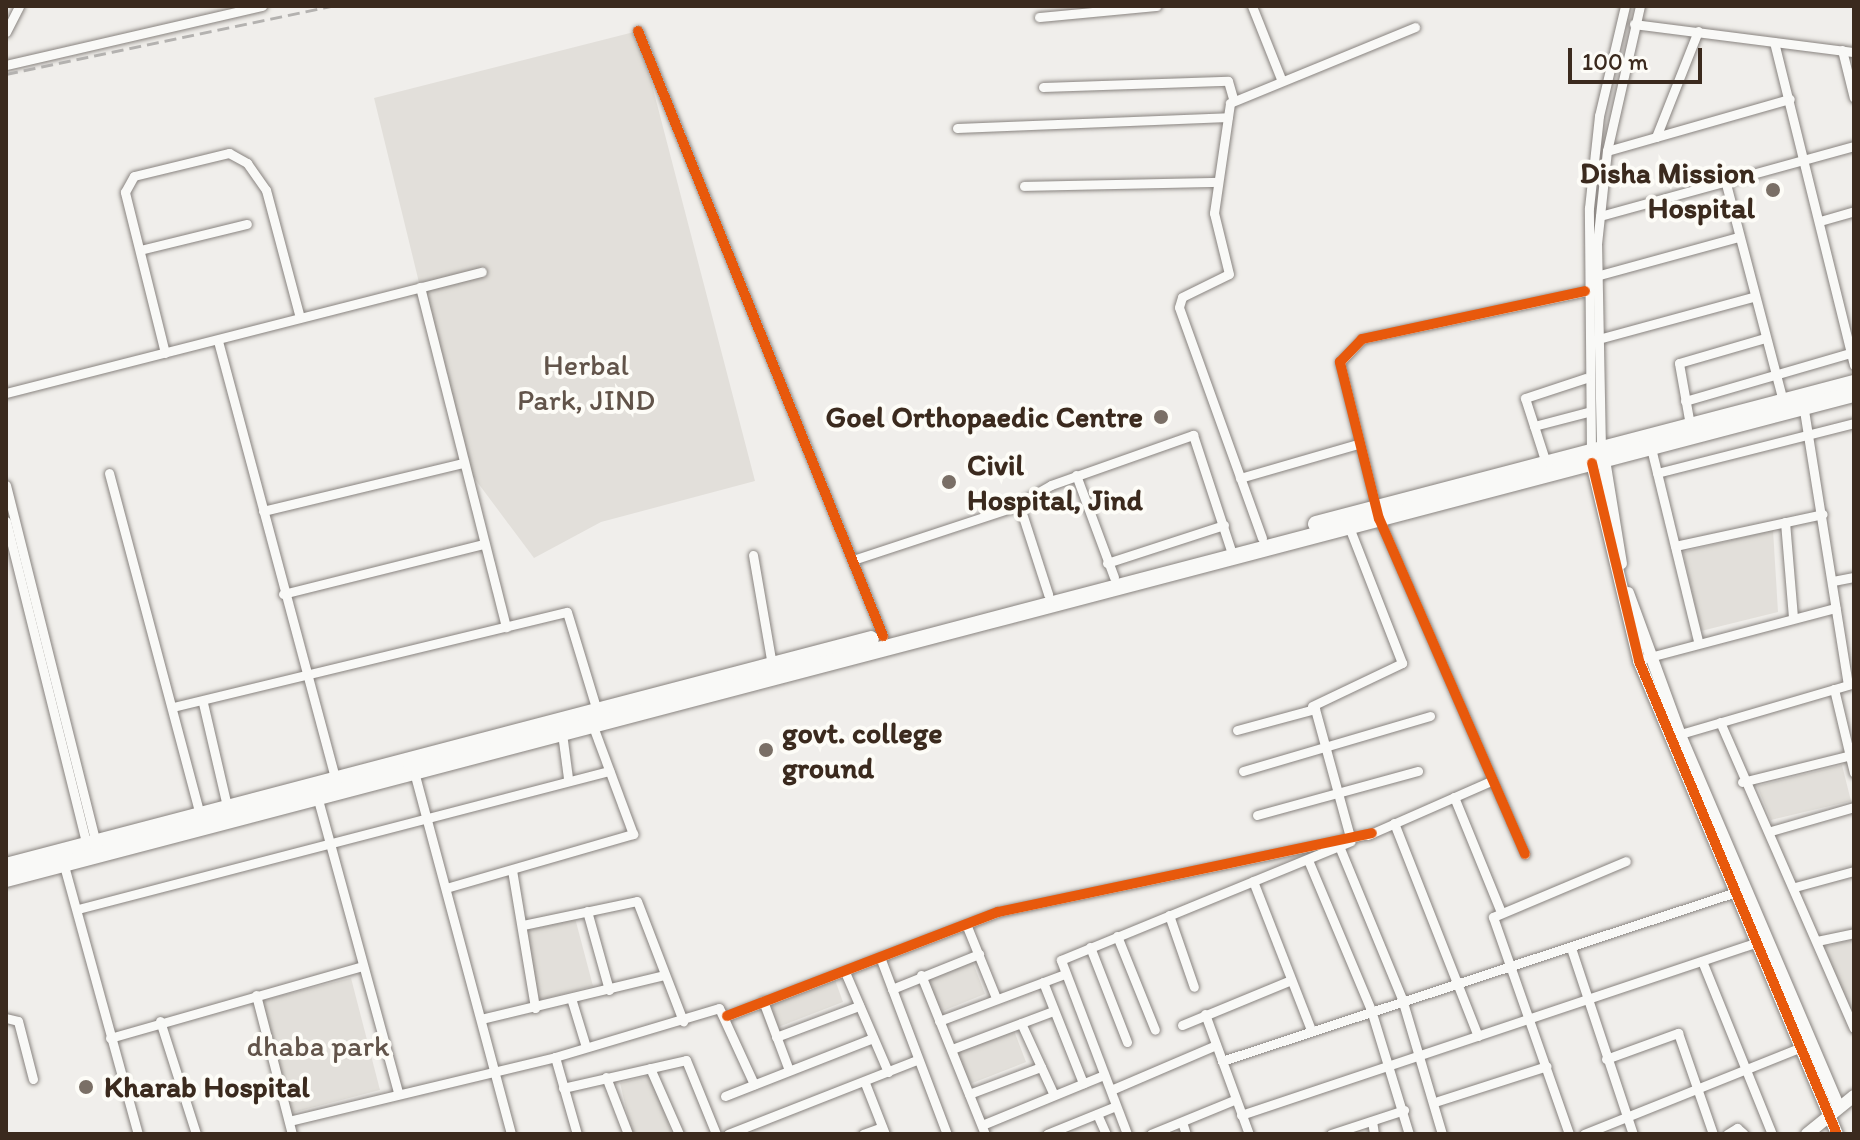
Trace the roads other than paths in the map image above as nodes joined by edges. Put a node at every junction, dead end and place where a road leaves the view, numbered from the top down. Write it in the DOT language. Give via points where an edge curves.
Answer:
graph roads {
  1 [pos="19,6"];
  2 [pos="262,6"];
  3 [pos="1156,6"];
  4 [pos="1252,6"];
  5 [pos="1625,6"];
  6 [pos="1640,6"];
  7 [pos="1141,8"];
  8 [pos="1039,17"];
  9 [pos="1634,24"];
  10 [pos="1415,27"];
  11 [pos="638,31"];
  12 [pos="1698,31"];
  13 [pos="6,32"];
  14 [pos="1774,42"];
  15 [pos="1842,50"];
  16 [pos="1854,52"];
  17 [pos="6,65"];
  18 [pos="1281,79"];
  19 [pos="1043,87"];
  20 [pos="1233,98"];
  21 [pos="1854,98"];
  22 [pos="1790,99"];
  23 [pos="1602,103"];
  24 [pos="1617,104"];
  25 [pos="1228,117"];
  26 [pos="957,128"];
  27 [pos="1656,137"];
  28 [pos="1854,146"];
  29 [pos="1607,151"];
  30 [pos="1806,157"];
  31 [pos="1725,180"];
  32 [pos="1218,182"];
  33 [pos="1024,186"];
  34 [pos="1854,211"];
  35 [pos="1600,216"];
  36 [pos="1820,221"];
  37 [pos="247,224"];
  38 [pos="1739,237"];
  39 [pos="140,250"];
  40 [pos="482,272"];
  41 [pos="1596,276"];
  42 [pos="420,287"];
  43 [pos="1585,291"];
  44 [pos="1753,297"];
  45 [pos="300,318"];
  46 [pos="1765,338"];
  47 [pos="1596,340"];
  48 [pos="218,341"];
  49 [pos="1584,341"];
  50 [pos="165,353"];
  51 [pos="1853,353"];
  52 [pos="1854,365"];
  53 [pos="1776,376"];
  54 [pos="1586,378"];
  55 [pos="1854,383"];
  56 [pos="6,393"];
  57 [pos="1854,394"];
  58 [pos="1685,401"];
  59 [pos="1783,401"];
  60 [pos="1803,402"];
  61 [pos="1588,412"];
  62 [pos="1854,423"];
  63 [pos="1690,425"];
  64 [pos="1534,426"];
  65 [pos="1810,434"];
  66 [pos="1358,444"];
  67 [pos="1651,448"];
  68 [pos="1597,456"];
  69 [pos="463,463"];
  70 [pos="1546,463"];
  71 [pos="109,473"];
  72 [pos="1657,473"];
  73 [pos="1076,475"];
  74 [pos="1240,478"];
  75 [pos="6,485"];
  76 [pos="1019,504"];
  77 [pos="263,511"];
  78 [pos="1377,514"];
  79 [pos="1823,514"];
  80 [pos="6,521"];
  81 [pos="1785,522"];
  82 [pos="1224,525"];
  83 [pos="1349,527"];
  84 [pos="1262,538"];
  85 [pos="483,544"];
  86 [pos="1675,546"];
  87 [pos="1232,552"];
  88 [pos="753,555"];
  89 [pos="856,559"];
  90 [pos="1110,570"];
  91 [pos="1854,577"];
  92 [pos="1833,581"];
  93 [pos="283,594"];
  94 [pos="1048,594"];
  95 [pos="1835,608"];
  96 [pos="1793,618"];
  97 [pos="506,627"];
  98 [pos="883,636"];
  99 [pos="1698,641"];
  100 [pos="1644,659"];
  101 [pos="772,665"];
  102 [pos="309,678"];
  103 [pos="1851,683"];
  104 [pos="1834,689"];
  105 [pos="203,703"];
  106 [pos="1312,706"];
  107 [pos="173,707"];
  108 [pos="1430,716"];
  109 [pos="596,718"];
  110 [pos="1720,722"];
  111 [pos="1237,730"];
  112 [pos="562,733"];
  113 [pos="1675,736"];
  114 [pos="1324,749"];
  115 [pos="1851,755"];
  116 [pos="413,763"];
  117 [pos="609,771"];
  118 [pos="1243,771"];
  119 [pos="1418,771"];
  120 [pos="1854,773"];
  121 [pos="568,778"];
  122 [pos="1491,781"];
  123 [pos="1742,782"];
  124 [pos="336,784"];
  125 [pos="1335,793"];
  126 [pos="317,796"];
  127 [pos="1454,797"];
  128 [pos="227,806"];
  129 [pos="1854,807"];
  130 [pos="425,814"];
  131 [pos="1257,815"];
  132 [pos="201,819"];
  133 [pos="1394,823"];
  134 [pos="1771,831"];
  135 [pos="1372,833"];
  136 [pos="1350,837"];
  137 [pos="327,840"];
  138 [pos="1339,846"];
  139 [pos="93,849"];
  140 [pos="1525,854"];
  141 [pos="62,859"];
  142 [pos="1308,860"];
  143 [pos="1626,861"];
  144 [pos="6,866"];
  145 [pos="512,870"];
  146 [pos="1854,871"];
  147 [pos="6,879"];
  148 [pos="1253,881"];
  149 [pos="1795,887"];
  150 [pos="446,888"];
  151 [pos="1742,891"];
  152 [pos="78,909"];
  153 [pos="1500,910"];
  154 [pos="587,911"];
  155 [pos="1169,915"];
  156 [pos="966,924"];
  157 [pos="523,925"];
  158 [pos="1854,933"];
  159 [pos="1117,936"];
  160 [pos="1817,941"];
  161 [pos="1758,942"];
  162 [pos="1090,947"];
  163 [pos="1571,948"];
  164 [pos="979,954"];
  165 [pos="880,957"];
  166 [pos="1702,961"];
  167 [pos="360,967"];
  168 [pos="1509,967"];
  169 [pos="845,972"];
  170 [pos="664,975"];
  171 [pos="921,975"];
  172 [pos="1062,975"];
  173 [pos="1291,980"];
  174 [pos="1043,982"];
  175 [pos="1458,983"];
  176 [pos="1194,987"];
  177 [pos="892,989"];
  178 [pos="609,990"];
  179 [pos="256,995"];
  180 [pos="571,998"];
  181 [pos="996,998"];
  182 [pos="1402,999"];
  183 [pos="763,1001"];
  184 [pos="1586,1001"];
  185 [pos="859,1006"];
  186 [pos="535,1008"];
  187 [pos="1371,1010"];
  188 [pos="1053,1011"];
  189 [pos="1205,1014"];
  190 [pos="727,1016"];
  191 [pos="6,1018"];
  192 [pos="481,1019"];
  193 [pos="1529,1019"];
  194 [pos="160,1021"];
  195 [pos="683,1021"];
  196 [pos="939,1021"];
  197 [pos="1021,1023"];
  198 [pos="1853,1024"];
  199 [pos="1182,1025"];
  200 [pos="1155,1030"];
  201 [pos="1311,1030"];
  202 [pos="1478,1036"];
  203 [pos="776,1037"];
  204 [pos="110,1038"];
  205 [pos="873,1038"];
  206 [pos="1127,1042"];
  207 [pos="1216,1045"];
  208 [pos="586,1047"];
  209 [pos="1801,1047"];
  210 [pos="952,1049"];
  211 [pos="1421,1054"];
  212 [pos="555,1057"];
  213 [pos="1606,1059"];
  214 [pos="917,1060"];
  215 [pos="1222,1061"];
  216 [pos="1390,1064"];
  217 [pos="1547,1066"];
  218 [pos="1041,1067"];
  219 [pos="650,1068"];
  220 [pos="789,1070"];
  221 [pos="494,1071"];
  222 [pos="1744,1071"];
  223 [pos="888,1072"];
  224 [pos="1104,1075"];
  225 [pos="606,1077"];
  226 [pos="33,1079"];
  227 [pos="865,1083"];
  228 [pos="1083,1083"];
  229 [pos="754,1084"];
  230 [pos="563,1088"];
  231 [pos="1111,1090"];
  232 [pos="1697,1090"];
  233 [pos="398,1093"];
  234 [pos="969,1094"];
  235 [pos="1054,1095"];
  236 [pos="725,1096"];
  237 [pos="1854,1096"];
  238 [pos="1234,1100"];
  239 [pos="1438,1101"];
  240 [pos="1116,1106"];
  241 [pos="1404,1110"];
  242 [pos="1834,1112"];
  243 [pos="1097,1114"];
  244 [pos="1241,1115"];
  245 [pos="1626,1117"];
  246 [pos="289,1121"];
  247 [pos="1372,1121"];
  248 [pos="1182,1122"];
  249 [pos="883,1130"];
  250 [pos="983,1130"];
  251 [pos="740,1132"];
  252 [pos="138,1134"];
  253 [pos="196,1134"];
  254 [pos="292,1134"];
  255 [pos="511,1134"];
  256 [pos="577,1134"];
  257 [pos="628,1134"];
  258 [pos="679,1134"];
  259 [pos="716,1134"];
  260 [pos="728,1134"];
  261 [pos="863,1134"];
  262 [pos="947,1134"];
  263 [pos="1047,1134"];
  264 [pos="1106,1134"];
  265 [pos="1127,1134"];
  266 [pos="1151,1134"];
  267 [pos="1186,1134"];
  268 [pos="1249,1134"];
  269 [pos="1331,1134"];
  270 [pos="1374,1134"];
  271 [pos="1409,1134"];
  272 [pos="1442,1134"];
  273 [pos="1569,1134"];
  274 [pos="1584,1134"];
  275 [pos="1633,1134"];
  276 [pos="1713,1134"];
  277 [pos="1727,1134"];
  278 [pos="1744,1134"];
  279 [pos="1772,1134"];
  280 [pos="1807,1134"];
  281 [pos="1837,1134"];
  1 -- 13 [label="street"];
  2 -- 17 [label="street"];
  3 -- 7 [label="street"];
  4 -- 18 [label="street"];
  5 -- 23 [label="street"];
  6 -- 9 [label="street"];
  7 -- 8 [label="street"];
  9 -- 12 [label="street"];
  9 -- 24 [label="street"];
  10 -- 18 [label="street"];
  11 -- 89 [label="street"];
  12 -- 14 [label="street"];
  12 -- 27 [label="street"];
  14 -- 15 [label="street"];
  14 -- 22 [label="street"];
  15 -- 16 [label="street"];
  15 -- 21 [label="street"];
  18 -- 20 [label="street"];
  19 -- 20 [label="street" via="1228,81"];
  20 -- 25 [label="street"];
  22 -- 27 [label="street"];
  22 -- 30 [label="street"];
  23 -- 24 [label="street"];
  23 -- 43 [label="street"];
  24 -- 29 [label="street"];
  25 -- 26 [label="street"];
  25 -- 32 [label="street"];
  27 -- 29 [label="street"];
  28 -- 30 [label="street"];
  29 -- 35 [label="street"];
  30 -- 31 [label="street"];
  30 -- 36 [label="street"];
  31 -- 35 [label="street"];
  31 -- 38 [label="street"];
  32 -- 33 [label="street"];
  32 -- 74 [label="street" via="1215,220 1229,274 1182,297 1179,307"];
  34 -- 36 [label="street"];
  35 -- 41 [label="street"];
  36 -- 51 [label="street"];
  37 -- 39 [label="street"];
  38 -- 41 [label="street"];
  38 -- 44 [label="street"];
  39 -- 45 [label="street" via="128,182 229,153 247,163 266,190"];
  39 -- 50 [label="street"];
  40 -- 42 [label="street"];
  41 -- 47 [label="street"];
  42 -- 45 [label="street"];
  42 -- 69 [label="street"];
  43 -- 49 [label="street"];
  43 -- 66 [label="street" via="1350,343 1340,375"];
  44 -- 46 [label="street"];
  44 -- 47 [label="street"];
  45 -- 48 [label="street"];
  46 -- 53 [label="street"];
  46 -- 58 [label="street" via="1683,360"];
  47 -- 49 [label="street"];
  47 -- 68 [label="street"];
  48 -- 50 [label="street"];
  48 -- 77 [label="street"];
  49 -- 54 [label="street"];
  50 -- 56 [label="street"];
  51 -- 52 [label="street"];
  51 -- 53 [label="street"];
  53 -- 58 [label="street"];
  53 -- 59 [label="street"];
  54 -- 61 [label="street"];
  54 -- 64 [label="street" via="1527,395"];
  55 -- 60 [label="highway"];
  57 -- 60 [label="highway"];
  58 -- 63 [label="street"];
  59 -- 60 [label="highway"];
  59 -- 63 [label="highway"];
  60 -- 65 [label="street"];
  60 -- 67 [label="highway"];
  61 -- 64 [label="street"];
  61 -- 68 [label="street"];
  62 -- 65 [label="street"];
  63 -- 68 [label="highway"];
  64 -- 70 [label="street"];
  65 -- 72 [label="street"];
  65 -- 79 [label="street"];
  66 -- 74 [label="street"];
  66 -- 78 [label="street"];
  67 -- 68 [label="highway"];
  67 -- 72 [label="street"];
  68 -- 70 [label="highway"];
  68 -- 78 [label="highway"];
  68 -- 100 [label="street"];
  69 -- 77 [label="street"];
  69 -- 85 [label="street"];
  70 -- 78 [label="highway"];
  71 -- 107 [label="street"];
  72 -- 86 [label="street"];
  73 -- 76 [label="street"];
  73 -- 82 [label="street" via="1193,435"];
  73 -- 90 [label="street"];
  74 -- 84 [label="street"];
  75 -- 139 [label="street"];
  76 -- 89 [label="street"];
  76 -- 94 [label="street"];
  77 -- 93 [label="street"];
  78 -- 83 [label="highway"];
  78 -- 84 [label="highway"];
  78 -- 122 [label="street"];
  79 -- 81 [label="street"];
  79 -- 92 [label="street"];
  80 -- 139 [label="street"];
  81 -- 86 [label="street"];
  81 -- 96 [label="street"];
  82 -- 87 [label="street"];
  82 -- 90 [label="street"];
  83 -- 87 [label="highway"];
  83 -- 106 [label="street" via="1402,663"];
  84 -- 87 [label="highway"];
  85 -- 93 [label="street"];
  85 -- 97 [label="street"];
  86 -- 99 [label="street"];
  87 -- 90 [label="highway"];
  87 -- 109 [label="highway"];
  88 -- 101 [label="street"];
  89 -- 98 [label="street"];
  90 -- 94 [label="highway"];
  91 -- 92 [label="street"];
  92 -- 95 [label="street"];
  93 -- 102 [label="street"];
  94 -- 98 [label="highway"];
  95 -- 96 [label="street"];
  95 -- 103 [label="street"];
  96 -- 99 [label="street"];
  97 -- 102 [label="street"];
  97 -- 109 [label="street" via="571,615"];
  98 -- 101 [label="highway"];
  99 -- 100 [label="street"];
  100 -- 113 [label="street"];
  101 -- 109 [label="highway"];
  102 -- 105 [label="street"];
  102 -- 124 [label="street"];
  103 -- 104 [label="street"];
  104 -- 110 [label="street"];
  104 -- 115 [label="street"];
  105 -- 107 [label="street"];
  105 -- 128 [label="street"];
  106 -- 111 [label="street"];
  106 -- 114 [label="street"];
  107 -- 132 [label="street"];
  108 -- 114 [label="street"];
  109 -- 112 [label="highway"];
  109 -- 116 [label="highway"];
  109 -- 117 [label="street"];
  110 -- 113 [label="street"];
  110 -- 123 [label="street"];
  112 -- 116 [label="highway"];
  112 -- 121 [label="street"];
  113 -- 151 [label="street"];
  114 -- 118 [label="street"];
  114 -- 125 [label="street"];
  115 -- 120 [label="street"];
  115 -- 123 [label="street"];
  116 -- 124 [label="highway"];
  116 -- 130 [label="street"];
  117 -- 121 [label="street"];
  117 -- 145 [label="street" via="633,834"];
  119 -- 125 [label="street"];
  121 -- 130 [label="street"];
  122 -- 127 [label="street"];
  122 -- 140 [label="street"];
  123 -- 134 [label="street"];
  124 -- 126 [label="highway"];
  124 -- 128 [label="highway"];
  125 -- 131 [label="street"];
  125 -- 136 [label="street"];
  126 -- 132 [label="highway"];
  126 -- 137 [label="street"];
  127 -- 133 [label="street"];
  127 -- 153 [label="street"];
  128 -- 132 [label="highway"];
  129 -- 134 [label="street"];
  130 -- 137 [label="street"];
  130 -- 150 [label="street"];
  132 -- 139 [label="highway"];
  133 -- 135 [label="street"];
  133 -- 175 [label="street"];
  134 -- 149 [label="street"];
  135 -- 136 [label="street"];
  135 -- 138 [label="street"];
  136 -- 156 [label="street"];
  137 -- 152 [label="street"];
  137 -- 167 [label="street"];
  138 -- 142 [label="street"];
  138 -- 182 [label="street"];
  139 -- 141 [label="highway"];
  141 -- 144 [label="highway"];
  141 -- 147 [label="highway"];
  141 -- 152 [label="street"];
  142 -- 148 [label="street"];
  142 -- 187 [label="street"];
  143 -- 153 [label="street"];
  145 -- 150 [label="street"];
  145 -- 157 [label="street"];
  146 -- 149 [label="street"];
  148 -- 155 [label="street"];
  148 -- 173 [label="street"];
  149 -- 160 [label="street"];
  150 -- 192 [label="street"];
  151 -- 161 [label="street"];
  151 -- 163 [label="street"];
  151 -- 242 [label="street"];
  152 -- 204 [label="street"];
  153 -- 168 [label="street" via="1494,922"];
  154 -- 157 [label="street"];
  154 -- 170 [label="street" via="637,901"];
  154 -- 178 [label="street"];
  155 -- 159 [label="street"];
  155 -- 176 [label="street"];
  156 -- 164 [label="street"];
  156 -- 165 [label="street"];
  157 -- 186 [label="street"];
  158 -- 160 [label="street"];
  159 -- 162 [label="street"];
  159 -- 200 [label="street"];
  160 -- 198 [label="street"];
  161 -- 166 [label="street"];
  161 -- 209 [label="street"];
  162 -- 172 [label="street" via="1061,960"];
  162 -- 206 [label="street"];
  163 -- 168 [label="street"];
  163 -- 184 [label="street"];
  164 -- 171 [label="street"];
  164 -- 181 [label="street"];
  165 -- 169 [label="street"];
  165 -- 177 [label="street"];
  166 -- 184 [label="street"];
  166 -- 222 [label="street"];
  167 -- 179 [label="street"];
  167 -- 233 [label="street"];
  168 -- 175 [label="street"];
  168 -- 193 [label="street"];
  169 -- 183 [label="street"];
  169 -- 185 [label="street"];
  170 -- 178 [label="street"];
  170 -- 195 [label="street"];
  171 -- 177 [label="street"];
  171 -- 196 [label="street"];
  172 -- 174 [label="street"];
  172 -- 224 [label="street"];
  173 -- 189 [label="street"];
  173 -- 201 [label="street"];
  174 -- 181 [label="street"];
  174 -- 188 [label="street"];
  175 -- 182 [label="street"];
  175 -- 202 [label="street"];
  177 -- 214 [label="street"];
  178 -- 180 [label="street"];
  179 -- 194 [label="street"];
  179 -- 246 [label="street"];
  180 -- 186 [label="street"];
  180 -- 208 [label="street"];
  181 -- 196 [label="street"];
  182 -- 187 [label="street"];
  182 -- 211 [label="street"];
  183 -- 190 [label="street"];
  183 -- 203 [label="street"];
  184 -- 193 [label="street"];
  184 -- 213 [label="street"];
  185 -- 203 [label="street"];
  185 -- 205 [label="street"];
  186 -- 192 [label="street"];
  187 -- 201 [label="street"];
  187 -- 216 [label="street"];
  188 -- 197 [label="street"];
  188 -- 228 [label="street"];
  189 -- 199 [label="street"];
  189 -- 207 [label="street"];
  190 -- 195 [label="street" via="719,1008"];
  190 -- 229 [label="street"];
  191 -- 226 [label="street" via="18,1021"];
  192 -- 221 [label="street"];
  193 -- 202 [label="street"];
  193 -- 217 [label="street"];
  194 -- 204 [label="street"];
  194 -- 253 [label="street"];
  195 -- 208 [label="street"];
  196 -- 210 [label="street"];
  197 -- 210 [label="street"];
  197 -- 218 [label="street"];
  201 -- 215 [label="street"];
  202 -- 211 [label="street"];
  203 -- 220 [label="street"];
  204 -- 252 [label="street"];
  205 -- 220 [label="street"];
  205 -- 223 [label="street"];
  207 -- 215 [label="street"];
  207 -- 231 [label="street"];
  208 -- 212 [label="street"];
  209 -- 222 [label="street"];
  209 -- 242 [label="street"];
  210 -- 234 [label="street"];
  211 -- 216 [label="street"];
  211 -- 239 [label="street"];
  212 -- 221 [label="street"];
  212 -- 230 [label="street"];
  213 -- 232 [label="street" via="1676,1032"];
  213 -- 245 [label="street"];
  214 -- 223 [label="street"];
  214 -- 262 [label="street"];
  215 -- 238 [label="street"];
  216 -- 241 [label="street"];
  216 -- 244 [label="street"];
  217 -- 239 [label="street"];
  217 -- 273 [label="street"];
  218 -- 234 [label="street"];
  218 -- 235 [label="street"];
  219 -- 225 [label="street"];
  219 -- 258 [label="street"];
  219 -- 259 [label="street" via="689,1063"];
  220 -- 229 [label="street"];
  221 -- 233 [label="street"];
  221 -- 255 [label="street"];
  222 -- 232 [label="street"];
  222 -- 279 [label="street"];
  223 -- 227 [label="street"];
  224 -- 228 [label="street"];
  224 -- 231 [label="street"];
  225 -- 230 [label="street"];
  225 -- 257 [label="street"];
  227 -- 249 [label="street"];
  227 -- 251 [label="street"];
  228 -- 235 [label="street"];
  229 -- 236 [label="street"];
  230 -- 256 [label="street"];
  231 -- 240 [label="street"];
  232 -- 245 [label="street"];
  232 -- 276 [label="street"];
  233 -- 246 [label="street"];
  234 -- 250 [label="street"];
  235 -- 250 [label="street"];
  237 -- 242 [label="street"];
  238 -- 244 [label="street"];
  238 -- 248 [label="street"];
  239 -- 272 [label="street"];
  240 -- 243 [label="street"];
  240 -- 265 [label="street"];
  241 -- 247 [label="street"];
  241 -- 271 [label="street"];
  242 -- 280 [label="street"];
  242 -- 281 [label="street"];
  243 -- 263 [label="street"];
  243 -- 264 [label="street"];
  244 -- 268 [label="street"];
  245 -- 274 [label="street"];
  245 -- 275 [label="street"];
  246 -- 254 [label="street"];
  247 -- 269 [label="street"];
  247 -- 270 [label="street"];
  248 -- 266 [label="street"];
  248 -- 267 [label="street"];
  249 -- 261 [label="street"];
  251 -- 260 [label="street"];
  277 -- 278 [label="street"];
}
